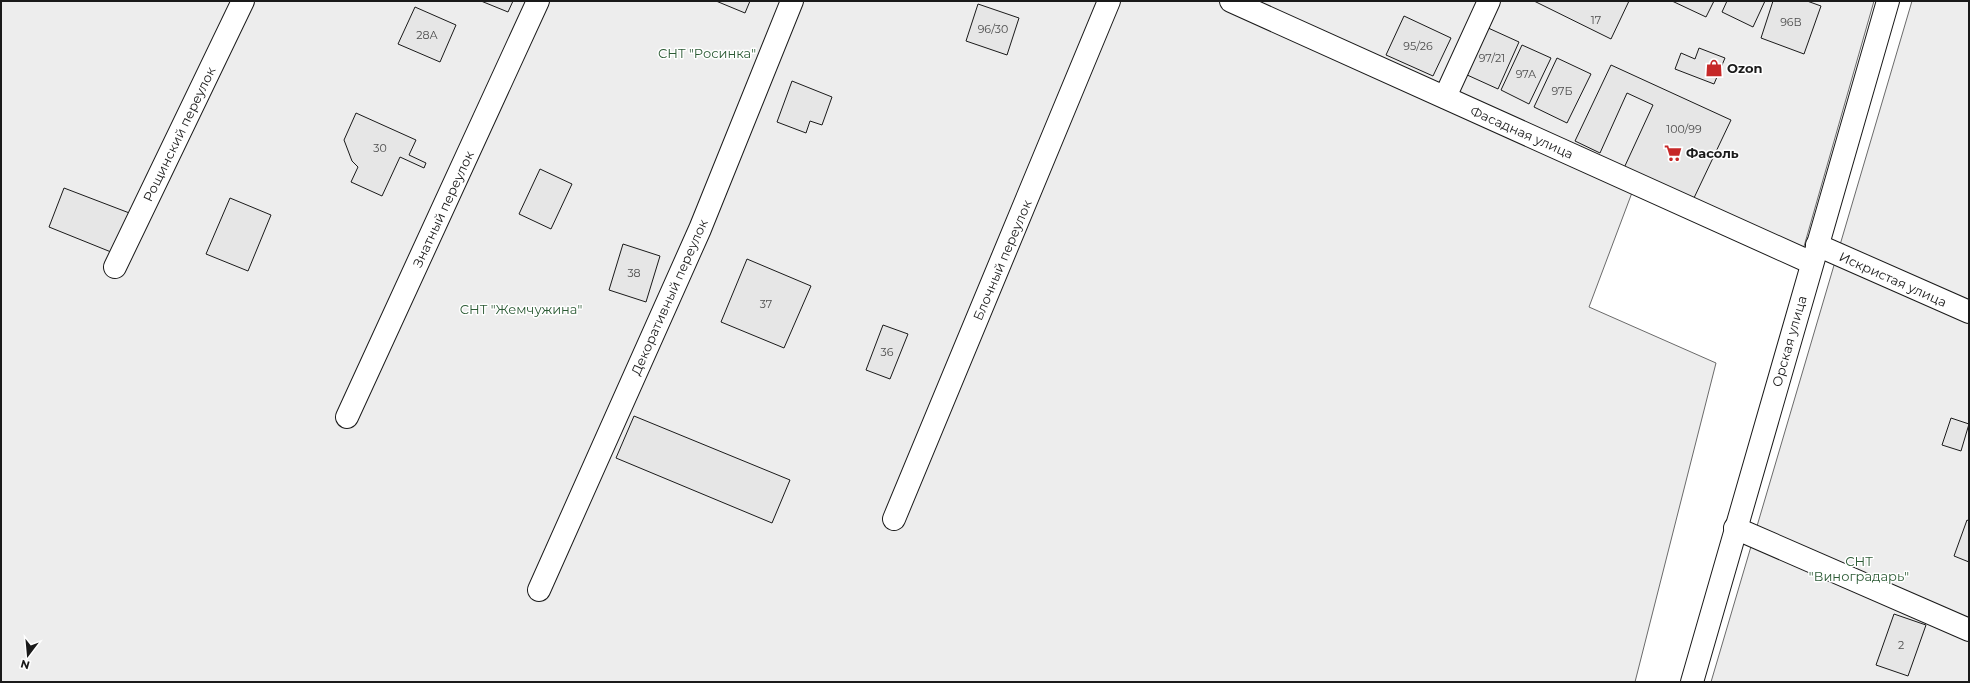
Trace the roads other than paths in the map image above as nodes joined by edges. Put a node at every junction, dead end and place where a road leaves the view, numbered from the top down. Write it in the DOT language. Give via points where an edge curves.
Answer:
graph roads {
  1 [pos="243,1"];
  2 [pos="538,1"];
  3 [pos="792,1"];
  4 [pos="1109,1"];
  5 [pos="1231,1"];
  6 [pos="1489,1"];
  7 [pos="1888,1"];
  8 [pos="1446,97"];
  9 [pos="1814,254"];
  10 [pos="115,267"];
  11 [pos="1969,312"];
  12 [pos="347,417"];
  13 [pos="894,519"];
  14 [pos="1735,528"];
  15 [pos="539,590"];
  16 [pos="1969,630"];
  17 [pos="1692,682"];
  1 -- 10 [label="main road, Рощинский переулок"];
  2 -- 12 [label="main road, Знатный переулок"];
  3 -- 15 [label="main road, Декоративный переулок" via="700,229"];
  4 -- 13 [label="main road, Блочный переулок"];
  5 -- 8 [label="main road, Фасадная улица"];
  6 -- 8 [label="main road"];
  7 -- 9 [label="main road, Орская улица"];
  8 -- 9 [label="main road, Фасадная улица"];
  9 -- 11 [label="main road, Искристая улица"];
  9 -- 14 [label="main road, Орская улица"];
  14 -- 16 [label="main road"];
  14 -- 17 [label="main road, Орская улица"];
}
